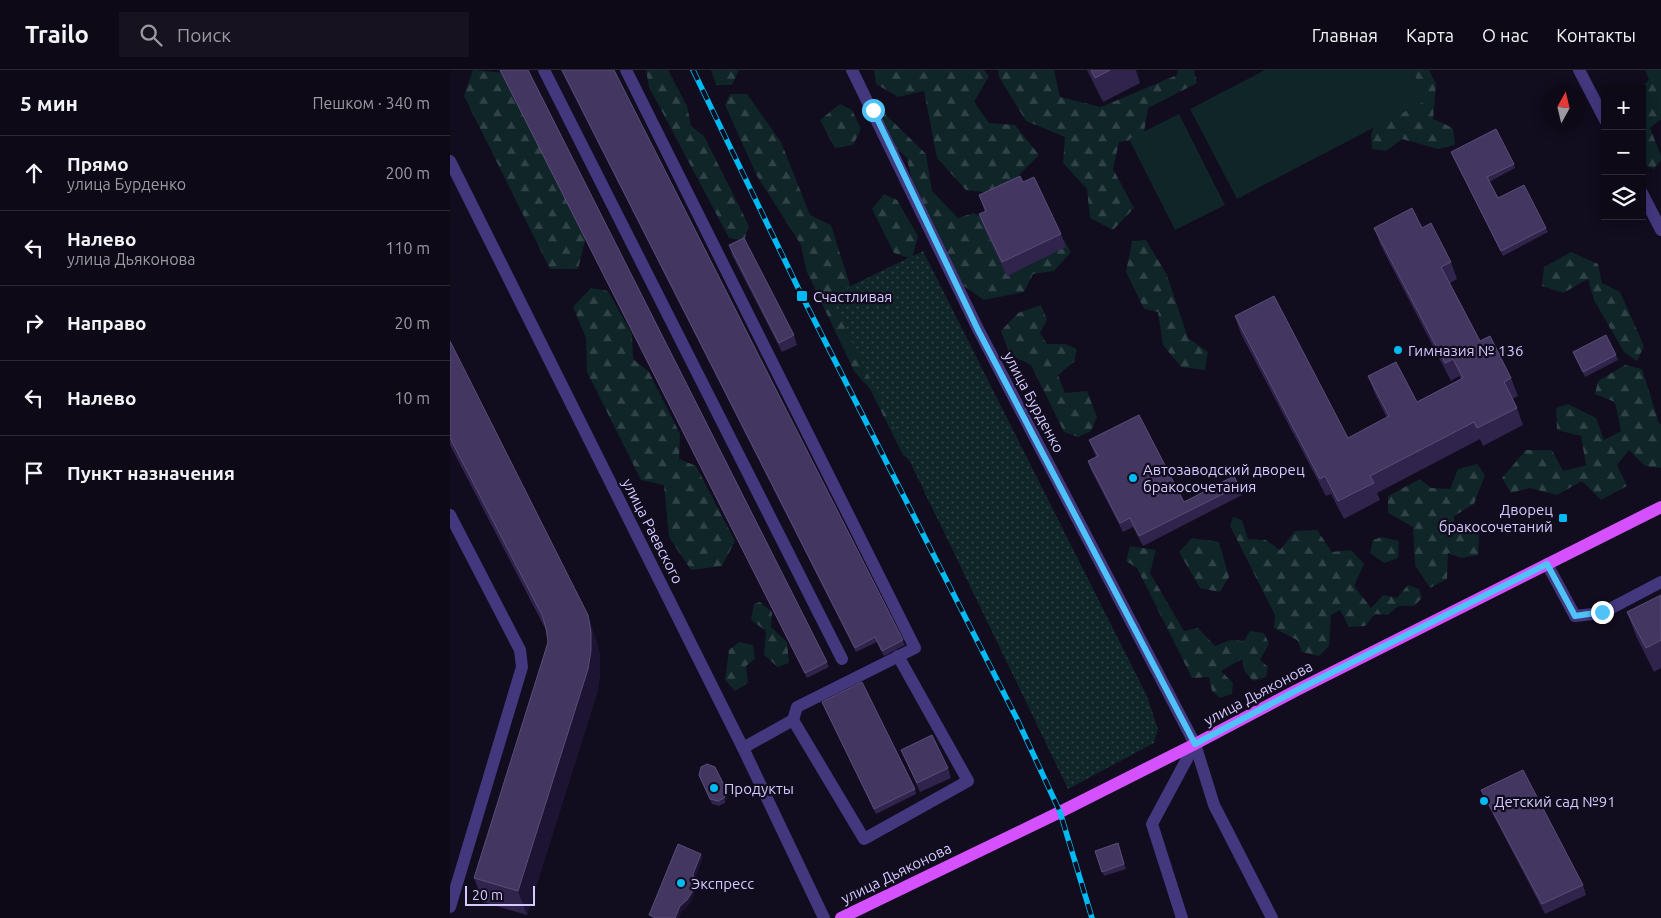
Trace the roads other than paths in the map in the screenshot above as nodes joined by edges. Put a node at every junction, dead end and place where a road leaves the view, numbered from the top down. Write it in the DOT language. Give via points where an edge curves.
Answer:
graph roads {
  1 [pos="544,70"];
  2 [pos="626,70"];
  3 [pos="852,70"];
  4 [pos="1579,70"];
  5 [pos="1601,112"];
  6 [pos="450,161"];
  7 [pos="453,175"];
  8 [pos="1646,201"];
  9 [pos="1661,230"];
  10 [pos="1661,507"];
  11 [pos="450,515"];
  12 [pos="1547,564"];
  13 [pos="1661,582"];
  14 [pos="898,656"];
  15 [pos="842,658"];
  16 [pos="793,720"];
  17 [pos="1195,744"];
  18 [pos="743,748"];
  19 [pos="450,907"];
  20 [pos="824,918"];
  21 [pos="841,918"];
  22 [pos="1182,918"];
  23 [pos="1272,918"];
  1 -- 15 [label="street"];
  2 -- 14 [label="street" via="915,648"];
  3 -- 17 [label="street, улица Бурденко" via="978,330"];
  4 -- 5 [label="street"];
  6 -- 7 [label="street, улица Раевского"];
  7 -- 18 [label="street, улица Раевского"];
  8 -- 9 [label="street"];
  10 -- 12 [label="main road, улица Дьяконова"];
  11 -- 19 [label="street" via="520,650 522,667"];
  12 -- 13 [label="street" via="1575,616 1602,612"];
  12 -- 17 [label="main road, улица Дьяконова"];
  14 -- 16 [label="street" via="797,707"];
  14 -- 16 [label="street" via="968,781 864,839"];
  16 -- 18 [label="street"];
  17 -- 21 [label="main road, улица Дьяконова"];
  17 -- 22 [label="street" via="1152,824"];
  17 -- 23 [label="street, улица Бурденко" via="1214,805"];
  18 -- 20 [label="street, улица Раевского"];
}
